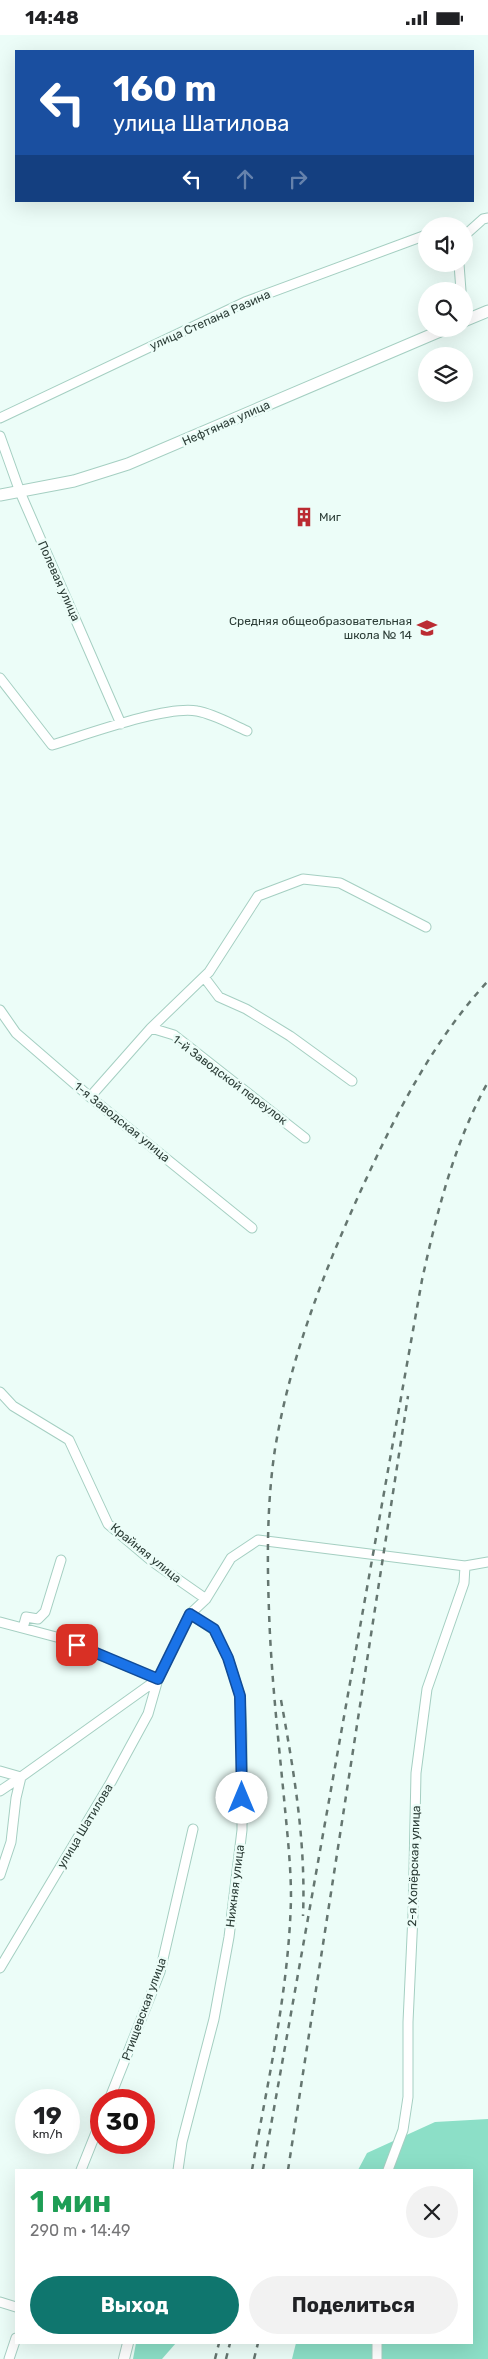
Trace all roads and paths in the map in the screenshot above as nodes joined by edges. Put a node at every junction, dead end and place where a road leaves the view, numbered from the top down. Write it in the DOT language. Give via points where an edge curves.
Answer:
graph roads {
  1 [pos="488,218"];
  2 [pos="473,228"];
  3 [pos="418,238"];
  4 [pos="488,311"];
  5 [pos="473,315"];
  6 [pos="426,337"];
  7 [pos="0,418"];
  8 [pos="0,436"];
  9 [pos="20,492"];
  10 [pos="0,495"];
  11 [pos="0,678"];
  12 [pos="121,724"];
  13 [pos="247,731"];
  14 [pos="426,927"];
  15 [pos="204,977"];
  16 [pos="0,1010"];
  17 [pos="151,1027"];
  18 [pos="352,1081"];
  19 [pos="90,1097"];
  20 [pos="305,1138"];
  21 [pos="252,1228"];
  22 [pos="0,1392"];
  23 [pos="61,1560"];
  24 [pos="488,1562"];
  25 [pos="465,1566"];
  26 [pos="206,1599"];
  27 [pos="190,1614"];
  28 [pos="0,1622"];
  29 [pos="23,1628"];
  30 [pos="158,1679"];
  31 [pos="0,1771"];
  32 [pos="21,1777"];
  33 [pos="0,1791"];
  34 [pos="193,1829"];
  35 [pos="0,1875"];
  36 [pos="0,1968"];
  37 [pos="113,2089"];
  38 [pos="90,2149"];
  39 [pos="82,2169"];
  40 [pos="178,2169"];
  41 [pos="388,2169"];
  42 [pos="0,2302"];
  43 [pos="15,2307"];
  44 [pos="15,2341"];
  45 [pos="128,2344"];
  46 [pos="376,2344"];
  47 [pos="9,2359"];
  48 [pos="124,2359"];
  49 [pos="377,2359"];
  1 -- 2 [label="street"];
  3 -- 7 [label="street, улица Степана Разина" via="245,303"];
  4 -- 5 [label="main road"];
  6 -- 9 [label="main road, Нефтяная улица" via="128,464 101,474"];
  8 -- 9 [label="street, Полевая улица"];
  9 -- 10 [label="main road, Нефтяная улица"];
  9 -- 12 [label="street, Полевая улица"];
  11 -- 12 [label="street" via="52,745"];
  12 -- 13 [label="street" via="182,709 198,711"];
  14 -- 15 [label="street" via="340,883 303,879 258,897"];
  15 -- 17 [label="street"];
  15 -- 18 [label="street" via="219,997 290,1036"];
  16 -- 19 [label="street, 1-я Заводская улица" via="16,1033"];
  17 -- 19 [label="street"];
  17 -- 20 [label="street, 1-й Заводской переулок" via="174,1035"];
  19 -- 21 [label="street, 1-я Заводская улица"];
  22 -- 26 [label="street, Крайняя улица" via="13,1405 70,1440 108,1524 153,1562"];
  23 -- 29 [label="street" via="45,1612 38,1619 26,1617"];
  24 -- 25 [label="street"];
  25 -- 26 [label="street" via="258,1540 231,1558"];
  25 -- 41 [label="street, 2-я Хопёрская улица" via="464,1583 427,1689 416,1773 408,2097 403,2130"];
  26 -- 27 [label="street"];
  27 -- 30 [label="street, улица Шатилова"];
  27 -- 40 [label="street, Нижняя улица" via="214,1629 228,1658 240,1696 242,1830 229,1937 214,2019 182,2142"];
  28 -- 29 [label="street"];
  29 -- 30 [label="street" via="60,1638"];
  30 -- 32 [label="street, улица Шатилова"];
  30 -- 36 [label="street, улица Шатилова" via="148,1714 111,1782"];
  31 -- 32 [label="street"];
  32 -- 33 [label="street, улица Шатилова"];
  32 -- 35 [label="street" via="12,1842"];
  34 -- 37 [label="street, Ртищевская улица" via="160,1972"];
  38 -- 39 [label="street"];
  42 -- 43 [label="street"];
  44 -- 47 [label="street"];
  45 -- 48 [label="street"];
  46 -- 49 [label="street"];
}
